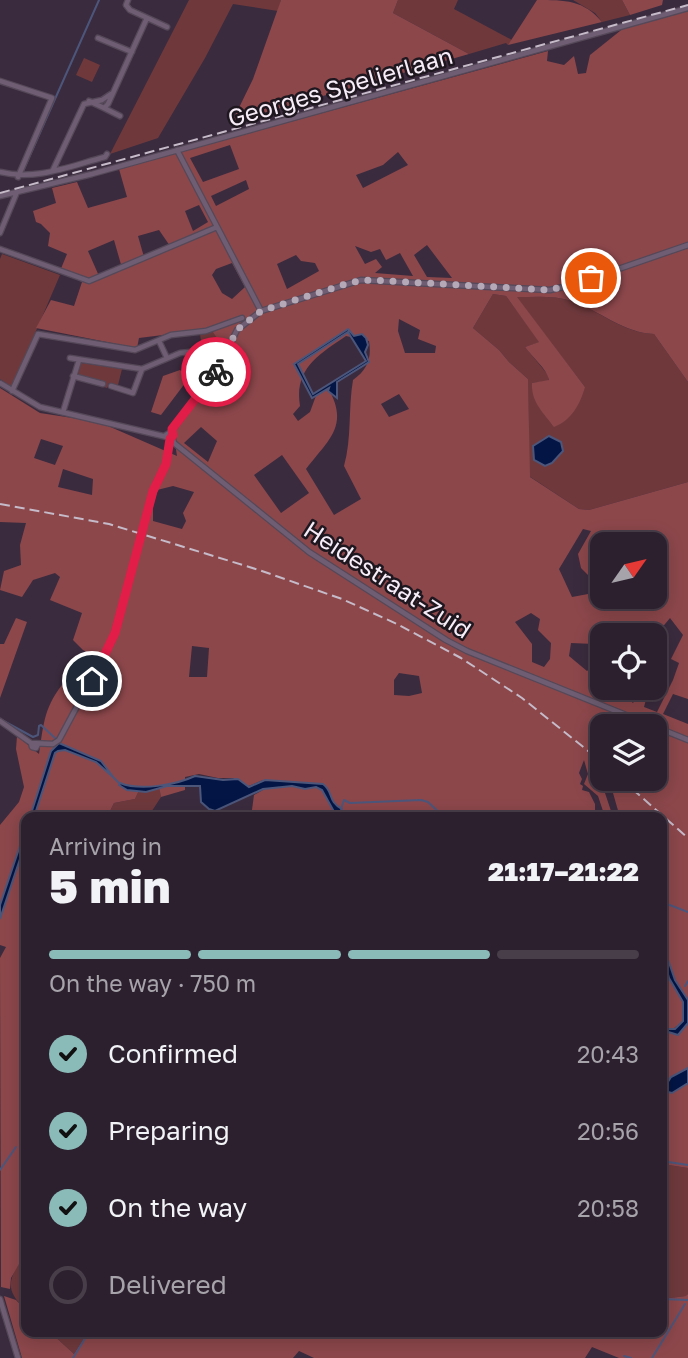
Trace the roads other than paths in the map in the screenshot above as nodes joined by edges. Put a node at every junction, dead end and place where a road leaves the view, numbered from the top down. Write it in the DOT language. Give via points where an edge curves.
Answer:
graph roads {
  1 [pos="128,0"];
  2 [pos="688,8"];
  3 [pos="147,18"];
  4 [pos="167,27"];
  5 [pos="99,38"];
  6 [pos="132,52"];
  7 [pos="0,81"];
  8 [pos="114,90"];
  9 [pos="89,101"];
  10 [pos="104,108"];
  11 [pos="120,116"];
  12 [pos="177,150"];
  13 [pos="107,154"];
  14 [pos="52,171"];
  15 [pos="0,172"];
  16 [pos="18,177"];
  17 [pos="17,192"];
  18 [pos="0,196"];
  19 [pos="217,228"];
  20 [pos="0,233"];
  21 [pos="688,245"];
  22 [pos="0,249"];
  23 [pos="261,311"];
  24 [pos="242,318"];
  25 [pos="159,341"];
  26 [pos="199,351"];
  27 [pos="70,358"];
  28 [pos="167,358"];
  29 [pos="79,360"];
  30 [pos="142,369"];
  31 [pos="73,376"];
  32 [pos="0,383"];
  33 [pos="103,384"];
  34 [pos="111,386"];
  35 [pos="12,391"];
  36 [pos="63,412"];
  37 [pos="170,436"];
  38 [pos="0,721"];
  39 [pos="688,740"];
  40 [pos="0,1299"];
  41 [pos="18,1358"];
  1 -- 3 [label="street" via="127,8"];
  2 -- 12 [label="street, Georges Spelierlaan"];
  3 -- 4 [label="street"];
  3 -- 6 [label="street"];
  5 -- 6 [label="street"];
  6 -- 8 [label="street"];
  7 -- 16 [label="street" via="52,98"];
  8 -- 9 [label="street" via="108,97"];
  8 -- 10 [label="street"];
  9 -- 10 [label="street"];
  9 -- 14 [label="street"];
  10 -- 11 [label="street"];
  12 -- 17 [label="street, Georges Spelierlaan"];
  12 -- 19 [label="street"];
  13 -- 14 [label="street"];
  14 -- 16 [label="street"];
  15 -- 16 [label="street"];
  17 -- 18 [label="street, Georges Spelierlaan"];
  17 -- 20 [label="street"];
  19 -- 22 [label="street" via="89,281"];
  19 -- 23 [label="street"];
  21 -- 23 [label="street" via="550,290 361,280"];
  23 -- 37 [label="street" via="237,330 219,367"];
  24 -- 25 [label="street"];
  25 -- 28 [label="street"];
  25 -- 35 [label="street" via="135,350 38,334"];
  26 -- 28 [label="street"];
  27 -- 29 [label="street"];
  28 -- 30 [label="street"];
  29 -- 30 [label="street"];
  29 -- 31 [label="street"];
  30 -- 34 [label="street" via="133,393"];
  31 -- 33 [label="street"];
  31 -- 36 [label="street"];
  32 -- 35 [label="street"];
  35 -- 36 [label="street" via="40,407"];
  36 -- 37 [label="street"];
  37 -- 38 [label="street" via="166,464 153,491 110,648 63,735 54,743 34,743"];
  37 -- 39 [label="street, Heidestraat-Zuid" via="309,552 452,643"];
  40 -- 41 [label="street"];
}
